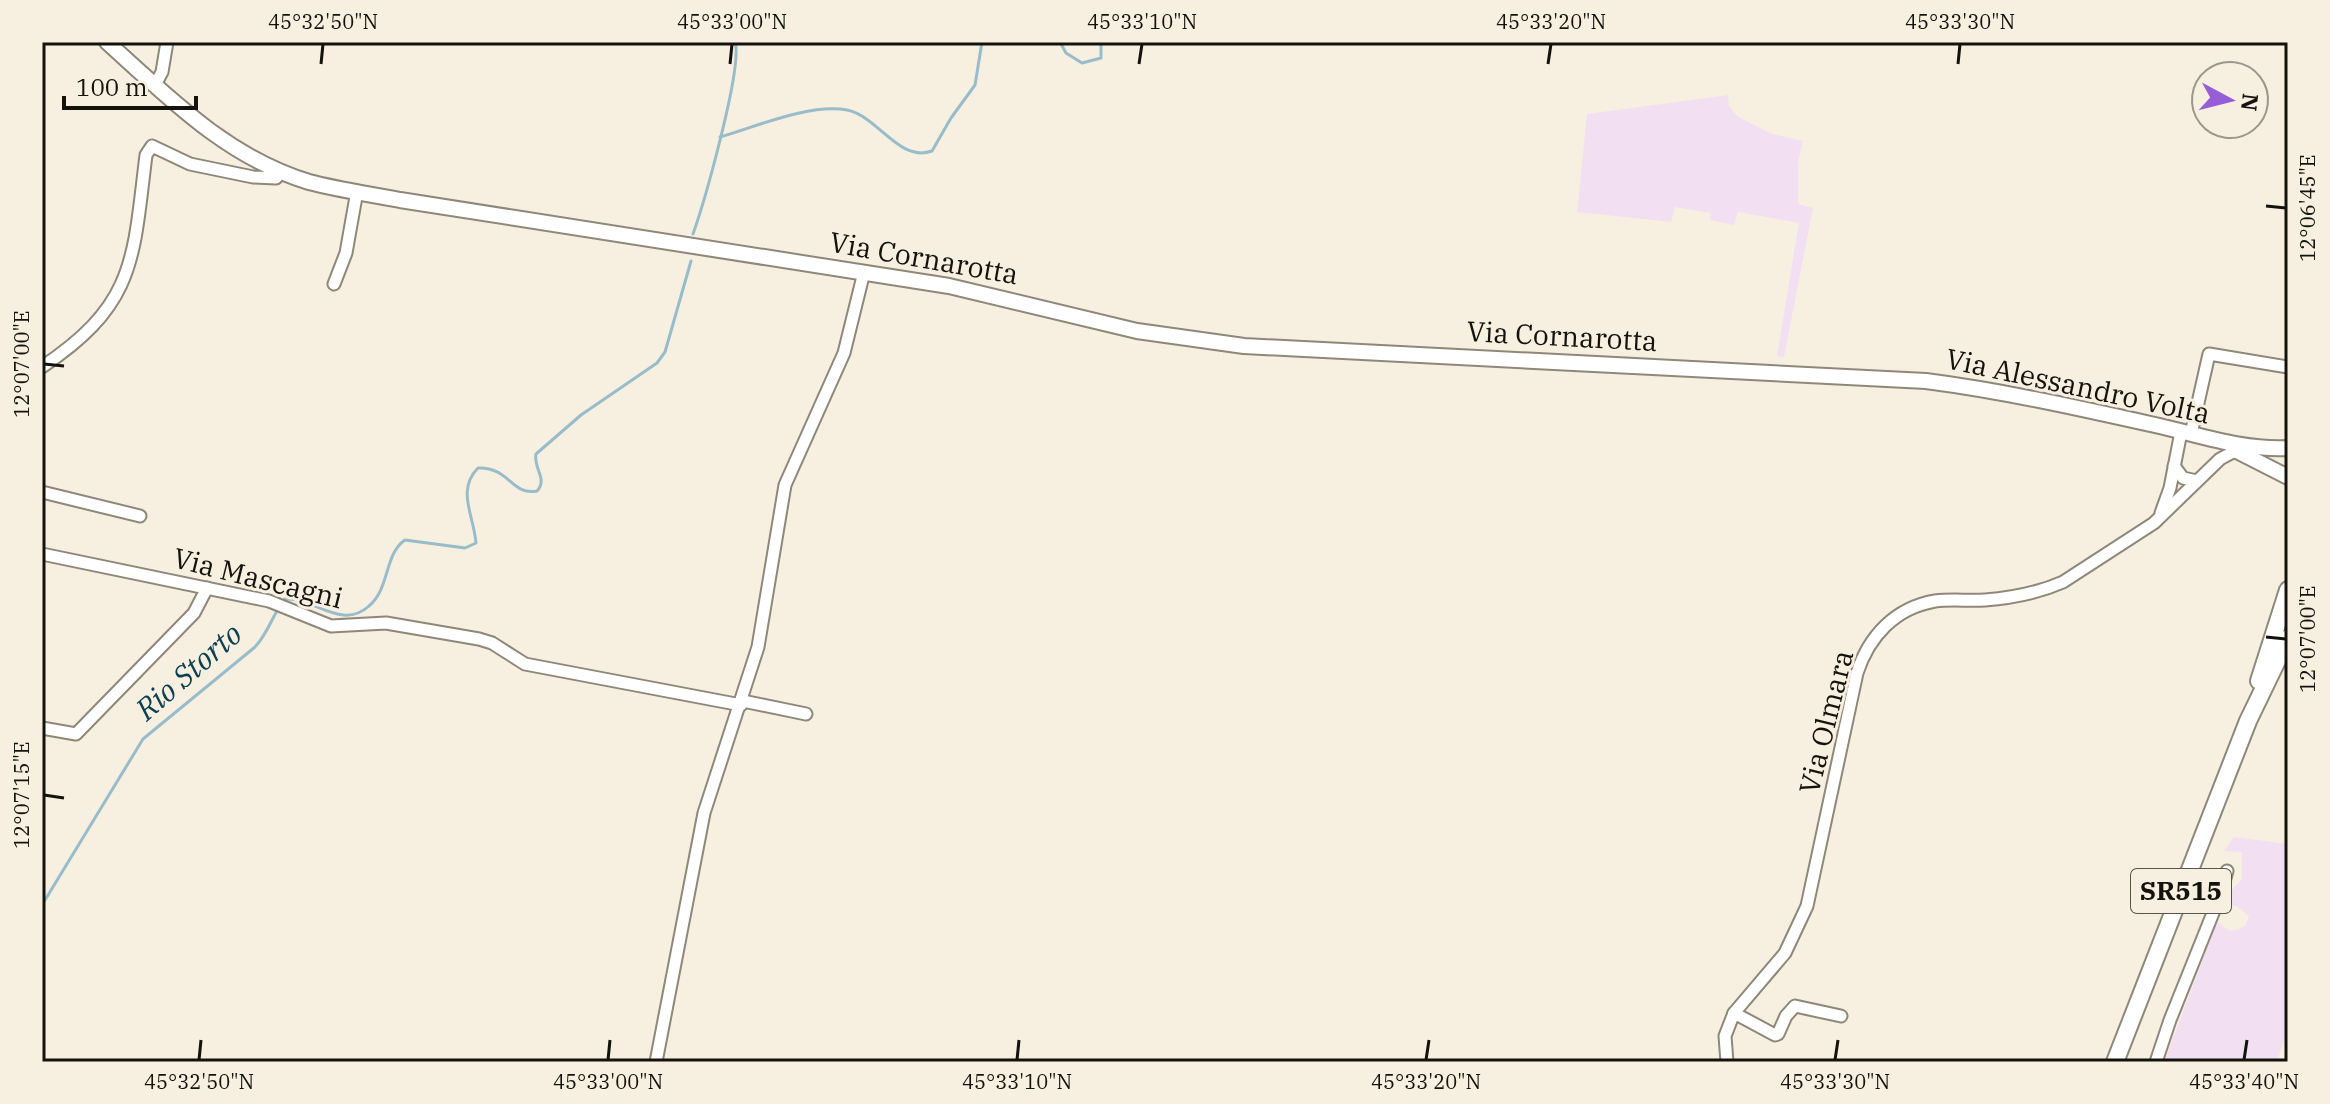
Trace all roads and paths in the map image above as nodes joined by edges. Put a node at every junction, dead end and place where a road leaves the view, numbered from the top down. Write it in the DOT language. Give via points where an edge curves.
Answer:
graph roads {
  1 [pos="107,42"];
  2 [pos="167,42"];
  3 [pos="155,85"];
  4 [pos="282,171"];
  5 [pos="357,191"];
  6 [pos="864,272"];
  7 [pos="334,284"];
  8 [pos="42,367"];
  9 [pos="2288,367"];
  10 [pos="1779,374"];
  11 [pos="2186,433"];
  12 [pos="2222,443"];
  13 [pos="2288,448"];
  14 [pos="2239,452"];
  15 [pos="2174,466"];
  16 [pos="2288,477"];
  17 [pos="2197,481"];
  18 [pos="42,492"];
  19 [pos="140,516"];
  20 [pos="2160,517"];
  21 [pos="42,554"];
  22 [pos="207,588"];
  23 [pos="2288,590"];
  24 [pos="2288,638"];
  25 [pos="742,703"];
  26 [pos="806,714"];
  27 [pos="2248,721"];
  28 [pos="42,728"];
  29 [pos="2227,871"];
  30 [pos="1734,1013"];
  31 [pos="1841,1016"];
  32 [pos="656,1062"];
  33 [pos="1727,1062"];
  34 [pos="2115,1062"];
  35 [pos="2156,1062"];
  1 -- 3 [label="main road, Via Cornarotta"];
  2 -- 3 [label="street"];
  3 -- 4 [label="main road, Via Cornarotta" via="227,143"];
  4 -- 5 [label="main road, Via Cornarotta"];
  4 -- 8 [label="street" via="276,178 253,177 190,164 152,146 146,155 131,264 119,292 85,336"];
  5 -- 6 [label="main road, Via Cornarotta"];
  5 -- 7 [label="street" via="346,253"];
  6 -- 10 [label="main road, Via Cornarotta" via="1204,342"];
  6 -- 25 [label="street" via="844,353 785,485 758,647"];
  9 -- 11 [label="street" via="2209,354"];
  10 -- 11 [label="main road, Via Alessandro Volta" via="1984,389"];
  11 -- 12 [label="main road, Via Alessandro Volta"];
  11 -- 15 [label="street"];
  12 -- 13 [label="main road, Via Alessandro Volta"];
  12 -- 14 [label="main road, Via Alessandro Volta"];
  14 -- 16 [label="main road, Via Alessandro Volta"];
  14 -- 17 [label="street, Via Olmara" via="2220,459"];
  15 -- 17 [label="street" via="2183,478"];
  15 -- 20 [label="street"];
  17 -- 20 [label="street, Via Olmara"];
  18 -- 19 [label="street"];
  20 -- 30 [label="street, Via Olmara" via="2048,588 1996,599 1936,601 1908,610 1882,627 1857,673 1807,906 1785,953"];
  21 -- 22 [label="street, Via Mascagni"];
  22 -- 25 [label="street, Via Mascagni" via="280,605 331,626 386,623 479,639 525,664"];
  22 -- 28 [label="street" via="194,613 76,734"];
  23 -- 27 [label="main road, SR515"];
  24 -- 27 [label="main road, SR515"];
  25 -- 26 [label="street, Via Mascagni"];
  25 -- 32 [label="street" via="704,813"];
  27 -- 34 [label="main road, SR515"];
  29 -- 35 [label="street"];
  30 -- 31 [label="street" via="1775,1035 1795,1006"];
  30 -- 33 [label="street, Via Olmara" via="1725,1036"];
}
